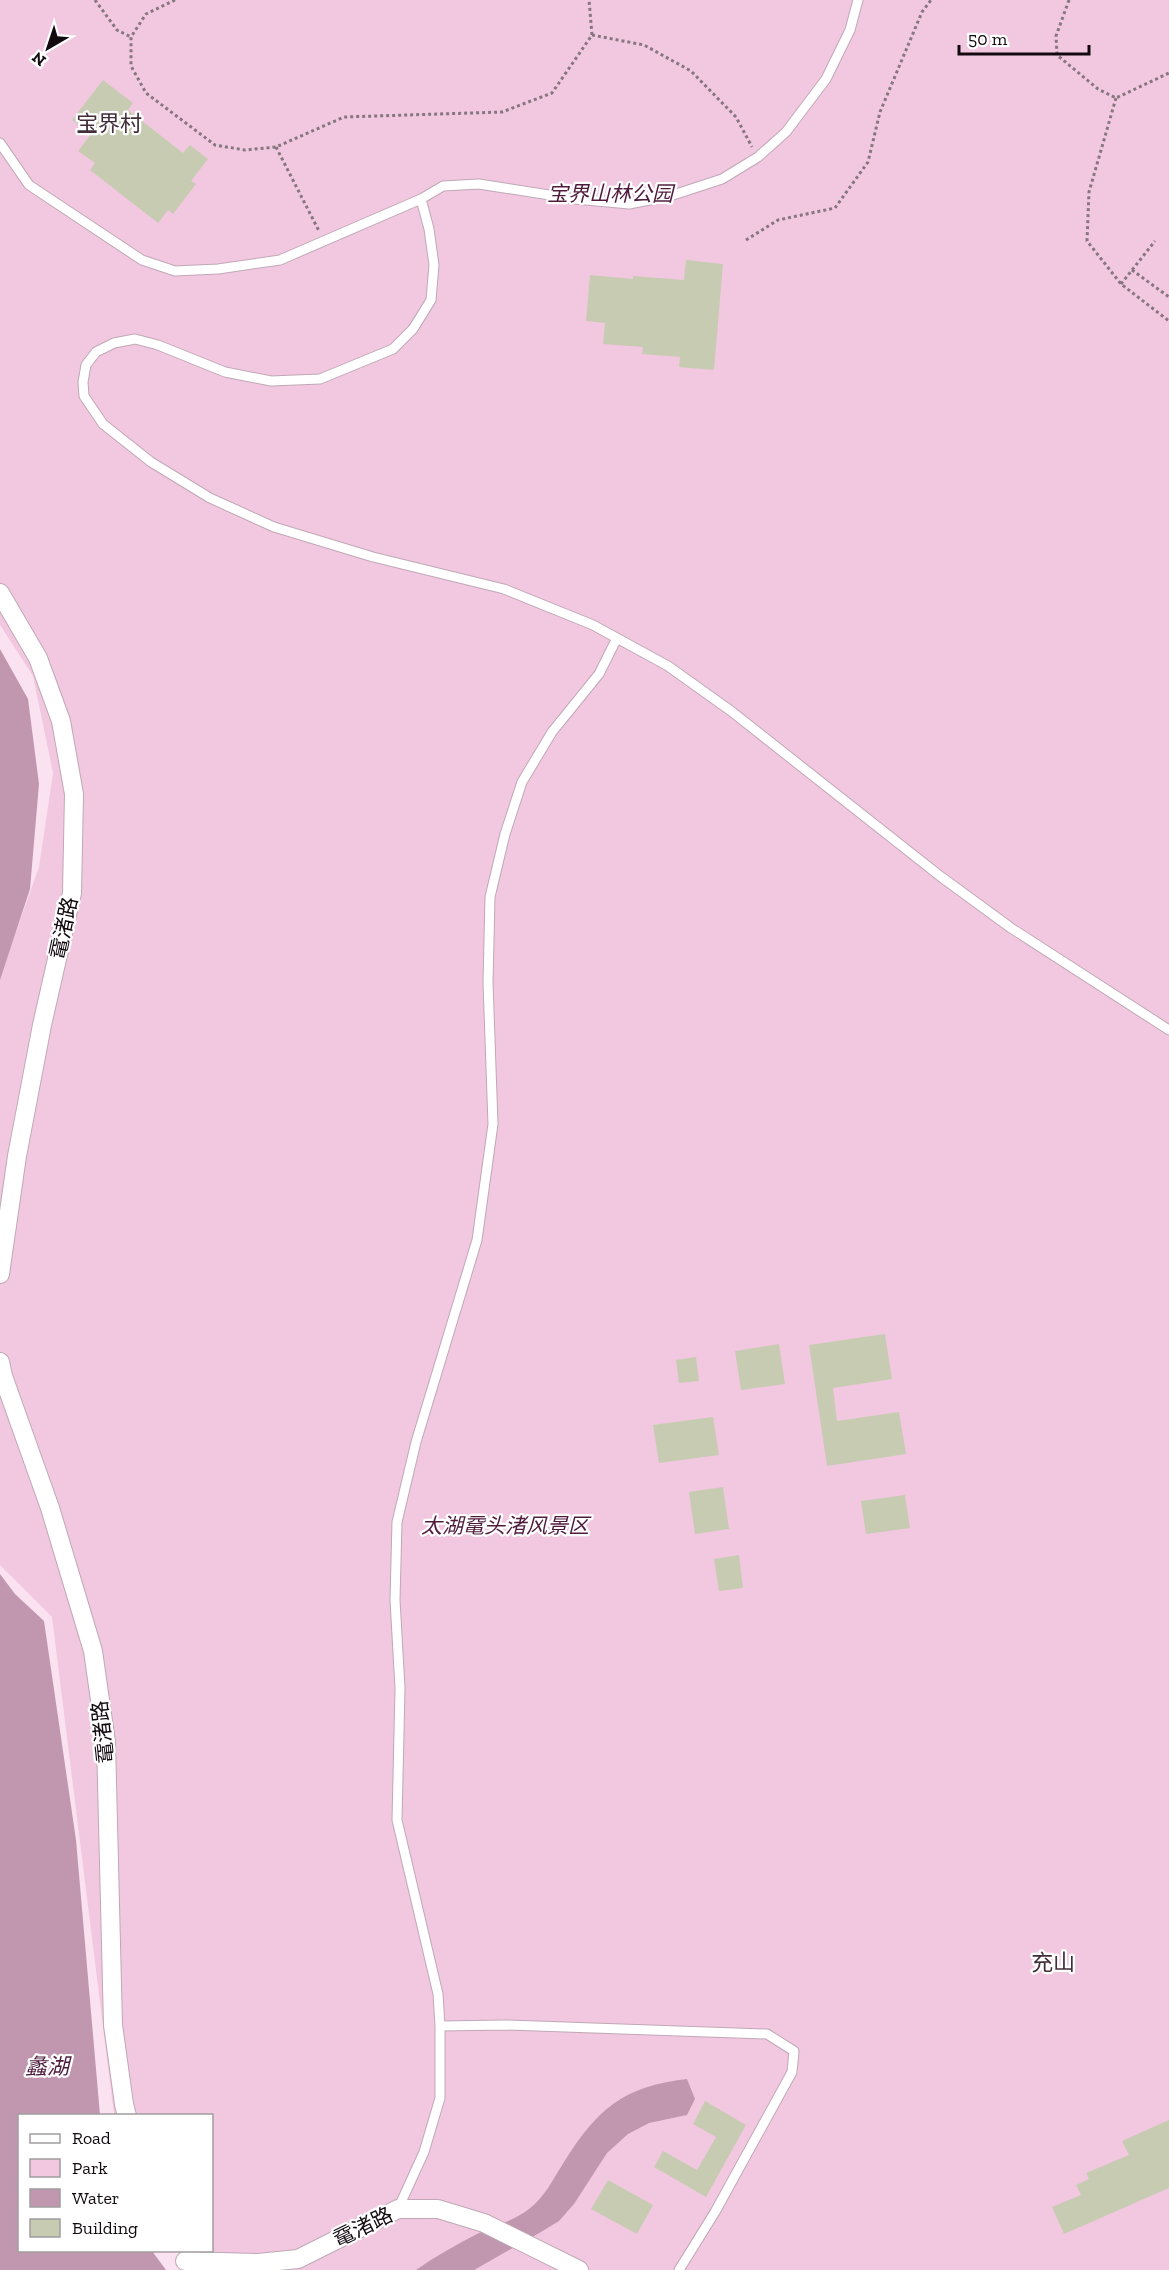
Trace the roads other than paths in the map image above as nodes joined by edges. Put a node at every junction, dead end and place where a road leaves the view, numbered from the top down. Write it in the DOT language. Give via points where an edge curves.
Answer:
graph roads {
  1 [pos="858,0"];
  2 [pos="0,143"];
  3 [pos="421,199"];
  4 [pos="0,593"];
  5 [pos="617,638"];
  6 [pos="1169,1030"];
  7 [pos="0,1274"];
  8 [pos="0,1362"];
  9 [pos="440,2026"];
  10 [pos="127,2114"];
  11 [pos="398,2209"];
  12 [pos="184,2261"];
  13 [pos="300,2265"];
  14 [pos="579,2270"];
  15 [pos="679,2270"];
  1 -- 3 [label="lane" via="850,30 826,79 786,132 758,157 722,179 629,204 479,184 443,186"];
  2 -- 3 [label="lane" via="29,185 142,260 175,271 280,260"];
  3 -- 5 [label="lane" via="434,265 431,300 414,329 393,349 320,379 271,381 225,372 135,339 96,352 86,365 84,396 102,424 151,462 210,498 274,527 351,551 504,589"];
  4 -- 7 [label="street, 鼋渚路" via="38,657 62,721 74,794 72,893 17,1156"];
  5 -- 6 [label="lane" via="668,666 731,711 1011,928"];
  5 -- 9 [label="lane" via="599,674 552,732 522,782 505,834 490,897 488,983 493,1124 477,1240 416,1442 397,1522 397,1820 438,1994"];
  8 -- 10 [label="street, 鼋渚路" via="93,1651 106,1742 113,2025"];
  9 -- 11 [label="lane" via="440,2098 424,2152"];
  9 -- 15 [label="lane" via="767,2034 794,2051 792,2072"];
  11 -- 13 [label="street, 鼋渚路"];
  11 -- 14 [label="street, 鼋渚路" via="438,2209 484,2223"];
  12 -- 13 [label="street, 鼋渚路"];
}
